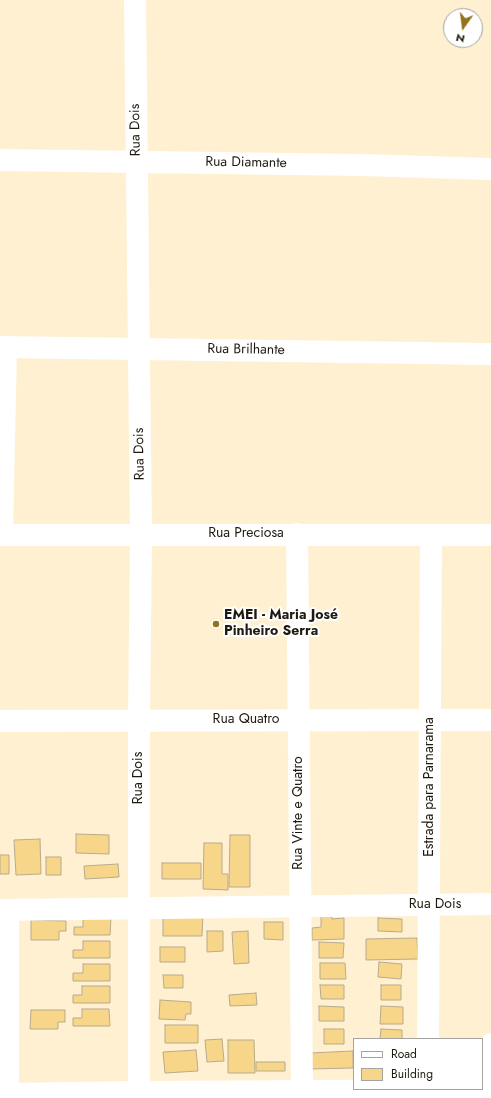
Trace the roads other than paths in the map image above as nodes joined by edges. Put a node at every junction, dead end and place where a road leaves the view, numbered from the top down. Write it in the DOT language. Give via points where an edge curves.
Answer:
graph roads {
  1 [pos="135,0"];
  2 [pos="0,160"];
  3 [pos="137,161"];
  4 [pos="491,169"];
  5 [pos="3,347"];
  6 [pos="139,349"];
  7 [pos="491,354"];
  8 [pos="141,534"];
  9 [pos="297,534"];
  10 [pos="491,534"];
  11 [pos="1,535"];
  12 [pos="431,535"];
  13 [pos="139,720"];
  14 [pos="298,720"];
  15 [pos="430,720"];
  16 [pos="491,720"];
  17 [pos="0,721"];
  18 [pos="429,904"];
  19 [pos="491,904"];
  20 [pos="300,906"];
  21 [pos="140,908"];
  22 [pos="4,910"];
  23 [pos="428,1038"];
  24 [pos="491,1044"];
  25 [pos="427,1090"];
  26 [pos="302,1092"];
  27 [pos="487,1094"];
  28 [pos="5,1095"];
  29 [pos="139,1095"];
  1 -- 3 [label="street, Rua Dois"];
  2 -- 3 [label="street, Rua Diamante"];
  3 -- 4 [label="street, Rua Diamante" via="361,164"];
  3 -- 6 [label="street, Rua Dois"];
  5 -- 6 [label="street, Rua Brilhante"];
  5 -- 11 [label="street"];
  6 -- 7 [label="street, Rua Brilhante"];
  6 -- 8 [label="street, Rua Dois"];
  8 -- 9 [label="street, Rua Preciosa"];
  8 -- 11 [label="street, Rua Preciosa"];
  8 -- 13 [label="street, Rua Dois"];
  9 -- 12 [label="street, Rua Preciosa"];
  9 -- 14 [label="street, Rua Vinte e Quatro"];
  10 -- 12 [label="street, Rua Preciosa"];
  12 -- 15 [label="street, Estrada para Parnarama"];
  13 -- 14 [label="street, Rua Quatro"];
  13 -- 17 [label="street, Rua Quatro"];
  13 -- 21 [label="street, Rua Dois"];
  14 -- 15 [label="street, Rua Quatro"];
  14 -- 20 [label="street, Rua Vinte e Quatro"];
  15 -- 16 [label="street, Rua Quatro"];
  15 -- 18 [label="street, Estrada para Parnarama"];
  18 -- 19 [label="street, Rua Dois"];
  18 -- 20 [label="street, Rua Dois"];
  18 -- 23 [label="street, Estrada para Parnarama"];
  20 -- 21 [label="street, Rua Dois"];
  20 -- 26 [label="street, Rua Vinte e Quatro"];
  21 -- 22 [label="street, Rua Dois"];
  21 -- 29 [label="street, Rua Dois"];
  22 -- 28 [label="street"];
  24 -- 27 [label="street"];
  25 -- 26 [label="street"];
  25 -- 27 [label="street"];
  26 -- 29 [label="street"];
  28 -- 29 [label="street"];
}
